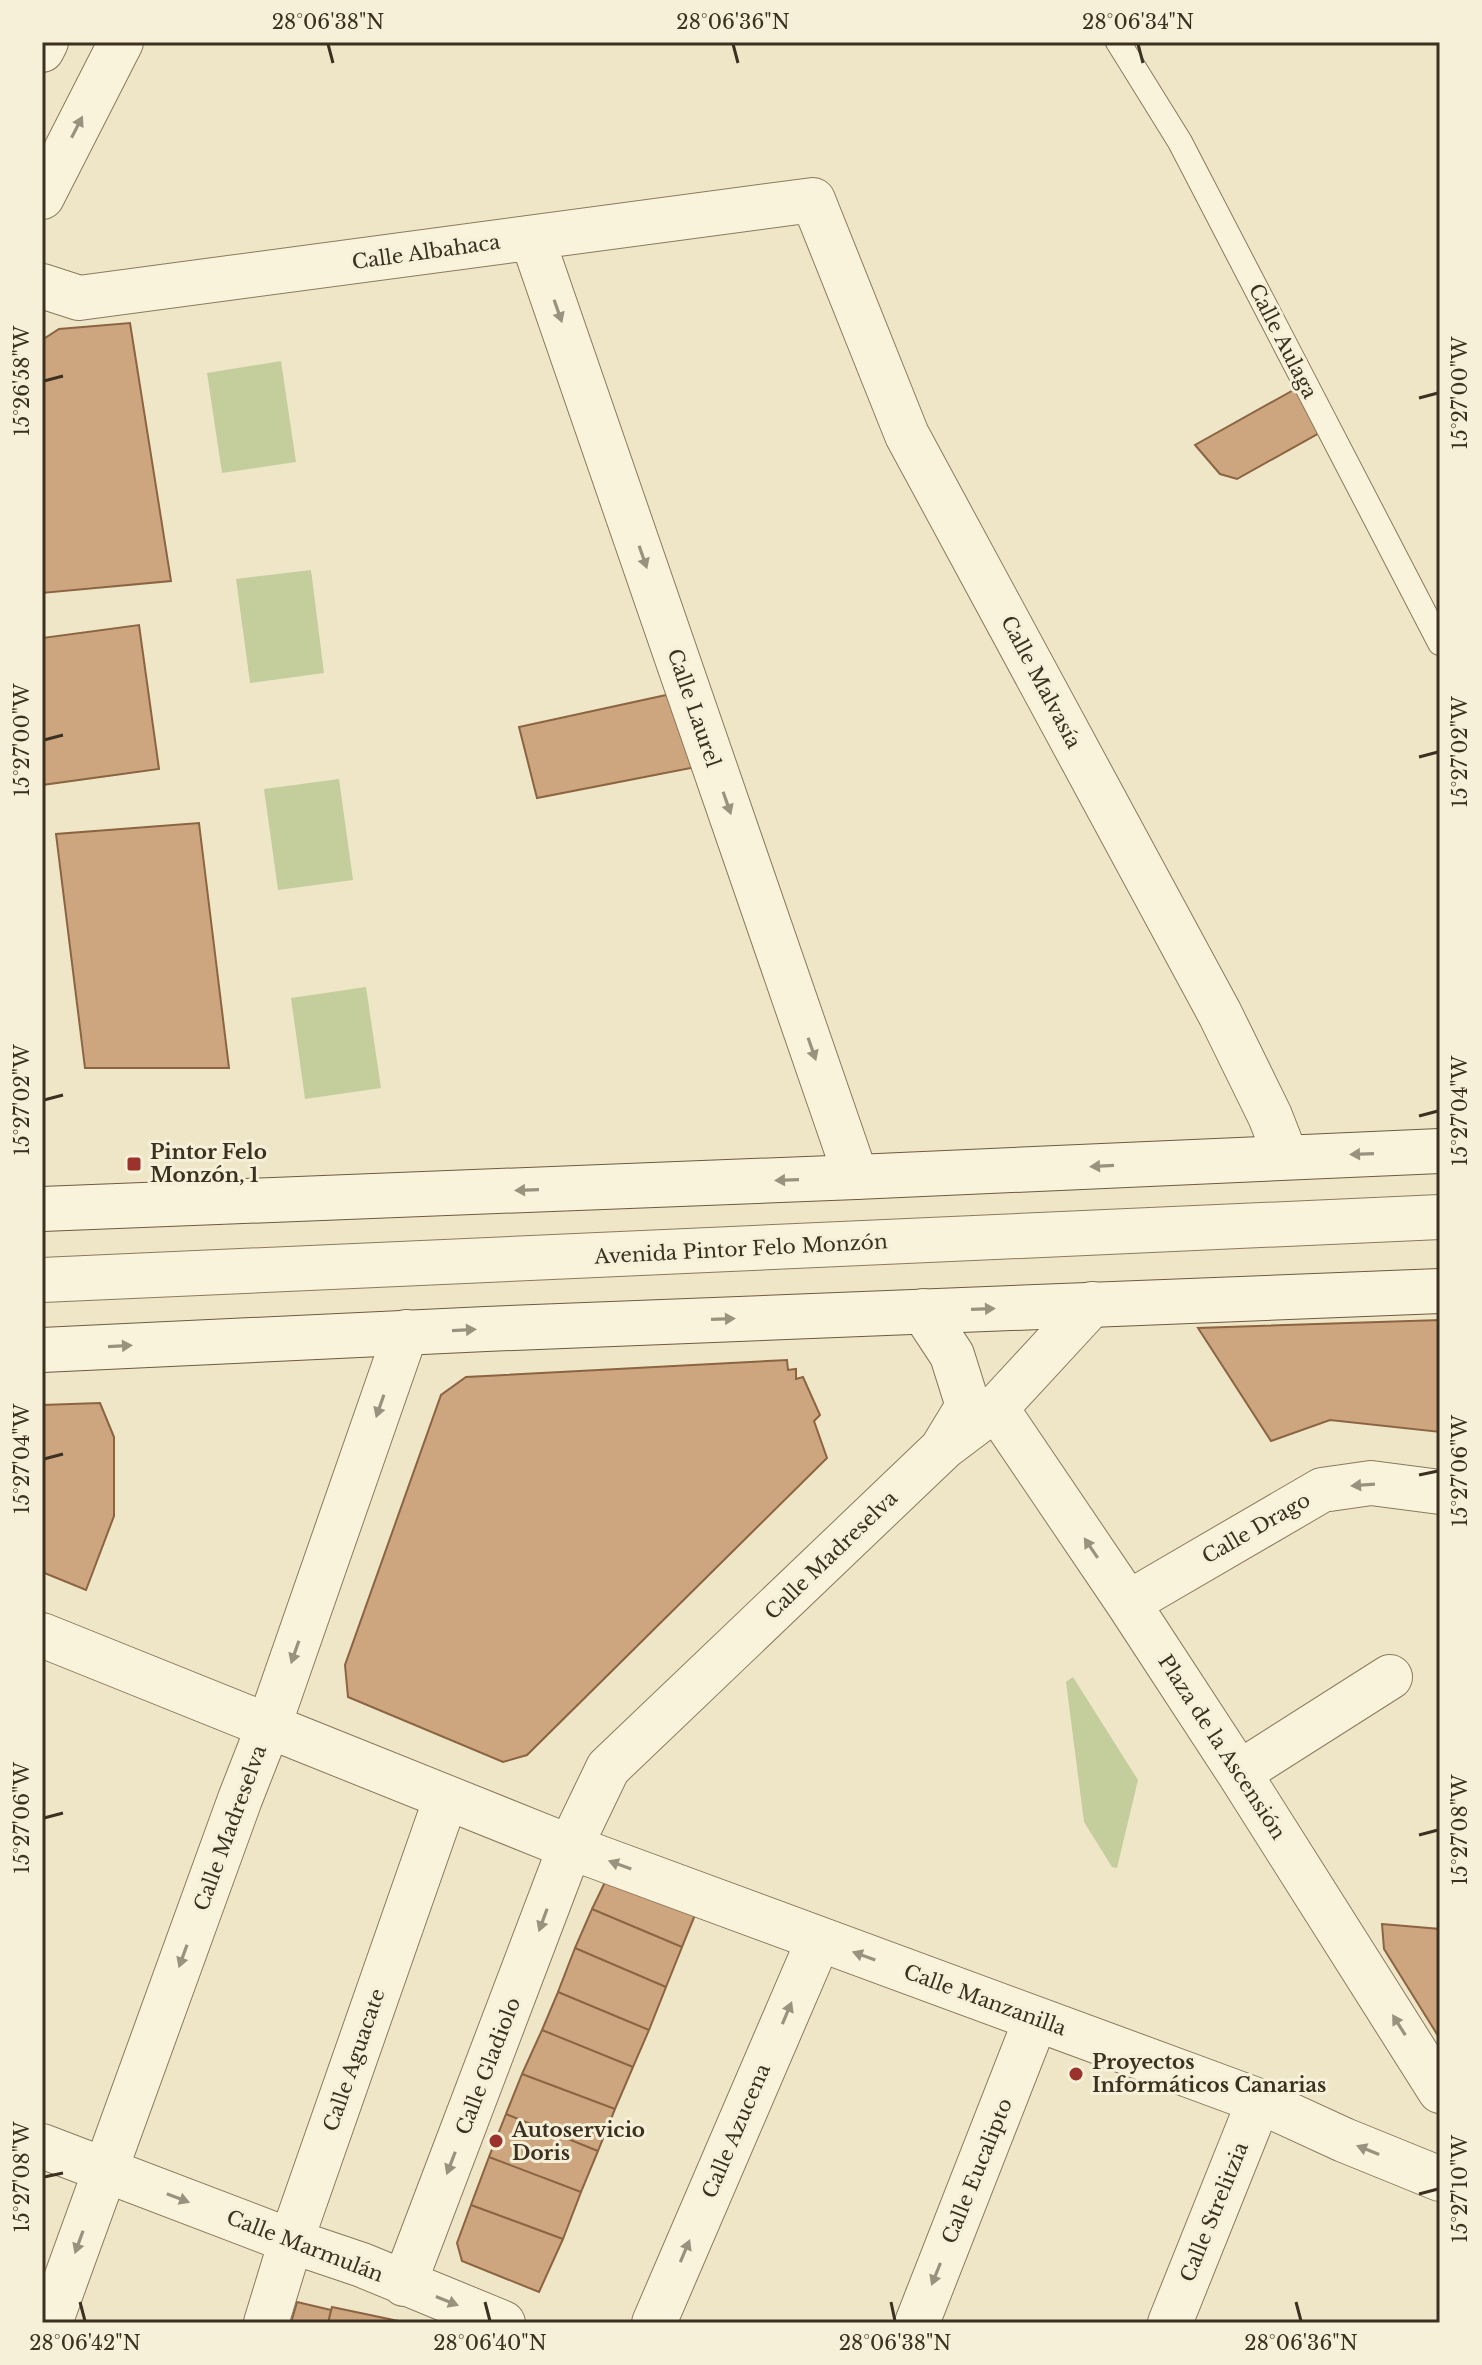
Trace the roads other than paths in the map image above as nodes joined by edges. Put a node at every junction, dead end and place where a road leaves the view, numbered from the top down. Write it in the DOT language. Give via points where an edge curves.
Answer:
graph roads {
  1 [pos="46,42"];
  2 [pos="121,42"];
  3 [pos="1118,42"];
  4 [pos="42,50"];
  5 [pos="42,197"];
  6 [pos="813,200"];
  7 [pos="532,238"];
  8 [pos="42,286"];
  9 [pos="1440,643"];
  10 [pos="1440,1151"];
  11 [pos="1286,1157"];
  12 [pos="856,1177"];
  13 [pos="42,1209"];
  14 [pos="1440,1217"];
  15 [pos="42,1280"];
  16 [pos="1440,1291"];
  17 [pos="1092,1304"];
  18 [pos="923,1311"];
  19 [pos="406,1332"];
  20 [pos="42,1350"];
  21 [pos="996,1408"];
  22 [pos="943,1448"];
  23 [pos="1440,1492"];
  24 [pos="1128,1603"];
  25 [pos="42,1635"];
  26 [pos="1390,1677"];
  27 [pos="269,1725"];
  28 [pos="1239,1773"];
  29 [pos="446,1798"];
  30 [pos="570,1847"];
  31 [pos="819,1939"];
  32 [pos="1036,2019"];
  33 [pos="1440,2091"];
  34 [pos="1259,2101"];
  35 [pos="42,2146"];
  36 [pos="106,2169"];
  37 [pos="1440,2179"];
  38 [pos="291,2241"];
  39 [pos="404,2284"];
  40 [pos="50,2323"];
  41 [pos="266,2323"];
  42 [pos="503,2323"];
  43 [pos="654,2323"];
  44 [pos="917,2323"];
  45 [pos="1170,2323"];
  1 -- 4 [label="street"];
  5 -- 2 [label="street, one-way"];
  3 -- 9 [label="lane, Calle Aulaga" via="1180,142"];
  6 -- 7 [label="street, Calle Albahaca"];
  6 -- 11 [label="street, Calle Malvasía" via="907,435 1220,1014"];
  7 -- 8 [label="street, Calle Albahaca" via="79,298"];
  7 -- 12 [label="street, Calle Laurel, one-way"];
  10 -- 11 [label="street, one-way"];
  11 -- 12 [label="street, one-way"];
  12 -- 13 [label="street, one-way"];
  14 -- 15 [label="street, Avenida Pintor Felo Monzón"];
  16 -- 17 [label="street"];
  18 -- 17 [label="street, one-way"];
  17 -- 21 [label="street, Calle Madreselva"];
  19 -- 18 [label="street, one-way"];
  18 -- 22 [label="street, Calle Madreselva" via="952,1355 968,1406"];
  20 -- 19 [label="street, one-way"];
  19 -- 27 [label="street, Calle Madreselva, one-way"];
  21 -- 22 [label="street, Calle Madreselva"];
  24 -- 21 [label="street, Plaza de la Ascensión, one-way"];
  22 -- 30 [label="street, Calle Madreselva" via="608,1768"];
  23 -- 24 [label="street, Calle Drago, one-way" via="1371,1483 1322,1490"];
  24 -- 28 [label="street, Plaza de la Ascensión"];
  25 -- 27 [label="street, Calle Manzanilla"];
  26 -- 28 [label="street"];
  27 -- 29 [label="street, Calle Manzanilla"];
  27 -- 36 [label="street, Calle Madreselva, one-way"];
  33 -- 28 [label="street, Plaza de la Ascensión, one-way"];
  29 -- 30 [label="street, Calle Manzanilla"];
  29 -- 38 [label="street, Calle Aguacate"];
  31 -- 30 [label="street, Calle Manzanilla, one-way"];
  30 -- 39 [label="street, Calle Gladiolo, one-way"];
  32 -- 31 [label="street, Calle Manzanilla, one-way"];
  43 -- 31 [label="street, Calle Azucena, one-way"];
  32 -- 34 [label="street, Calle Manzanilla"];
  32 -- 44 [label="street, Calle Eucalipto, one-way"];
  37 -- 34 [label="street, Calle Manzanilla, one-way"];
  34 -- 45 [label="street, Calle Strelitzia"];
  35 -- 36 [label="street, Calle Marmulán"];
  36 -- 38 [label="street, Calle Marmulán, one-way"];
  36 -- 40 [label="street, Calle Madreselva, one-way"];
  38 -- 39 [label="street, Calle Marmulán"];
  38 -- 41 [label="street, Calle Aguacate"];
  39 -- 42 [label="street, Calle Marmulán, one-way"];
}
